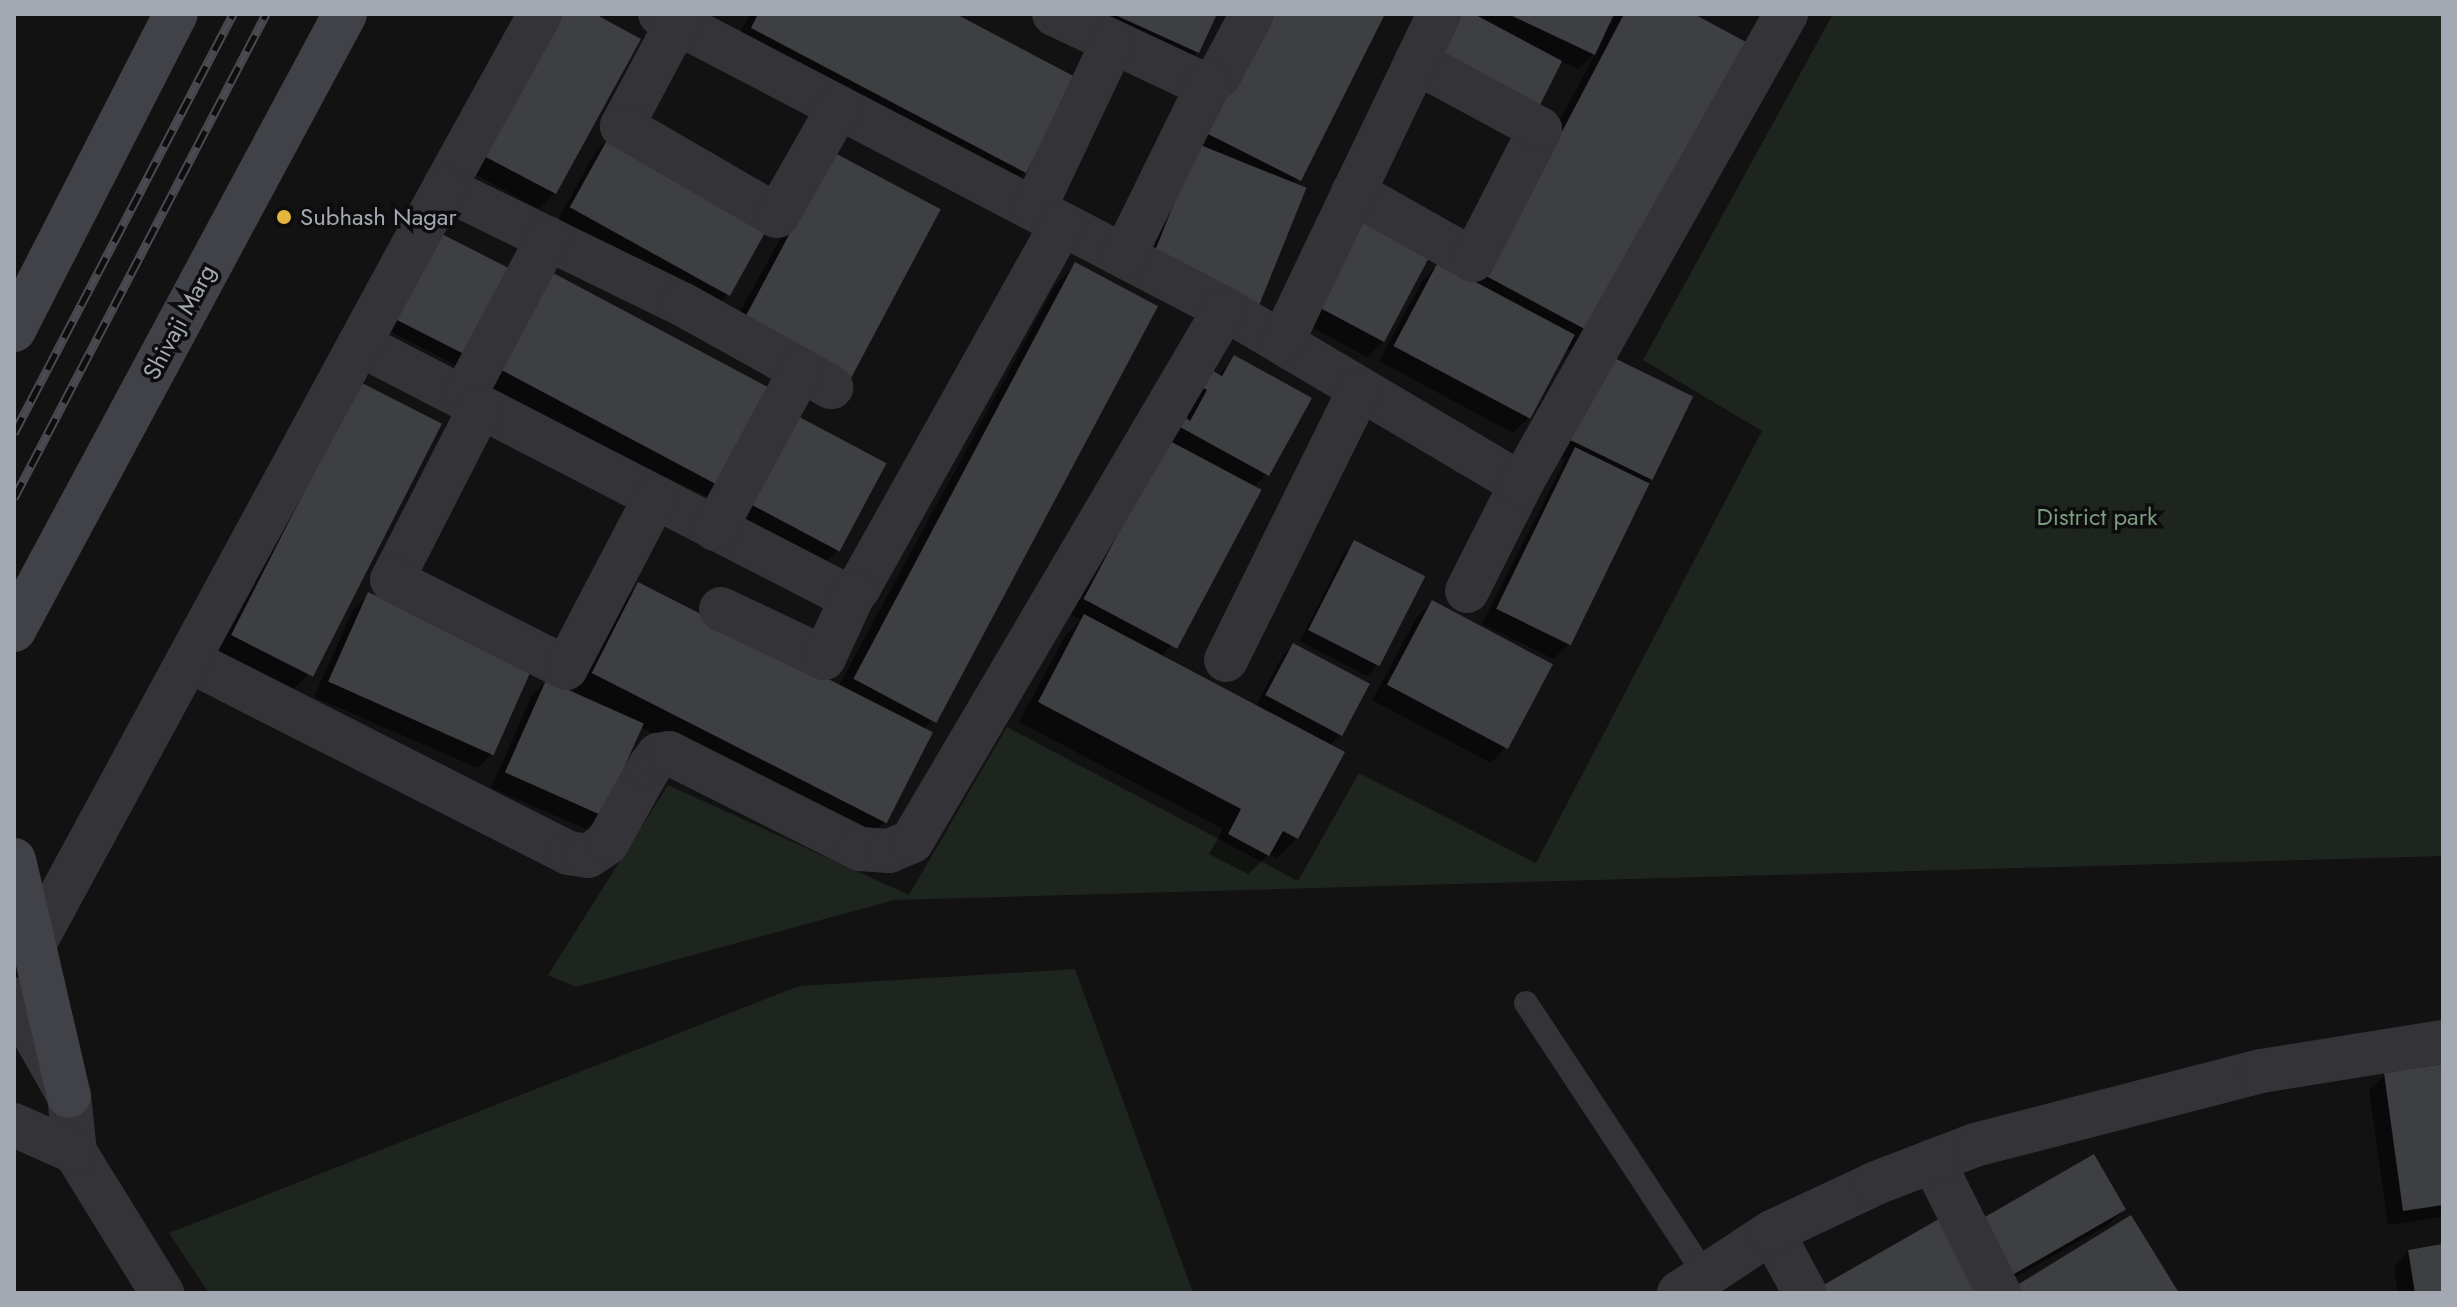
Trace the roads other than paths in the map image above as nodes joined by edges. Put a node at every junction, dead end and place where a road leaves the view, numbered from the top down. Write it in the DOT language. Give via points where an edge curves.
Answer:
graph roads {
  1 [pos="176,14"];
  2 [pos="345,14"];
  3 [pos="540,14"];
  4 [pos="1252,14"];
  5 [pos="1439,14"];
  6 [pos="1786,14"];
  7 [pos="1069,17"];
  8 [pos="668,18"];
  9 [pos="1113,42"];
  10 [pos="1416,62"];
  11 [pos="1209,83"];
  12 [pos="839,107"];
  13 [pos="444,188"];
  14 [pos="1353,192"];
  15 [pos="1048,216"];
  16 [pos="548,238"];
  17 [pos="1124,256"];
  18 [pos="1225,309"];
  19 [pos="14,330"];
  20 [pos="1282,342"];
  21 [pos="359,344"];
  22 [pos="1360,389"];
  23 [pos="472,403"];
  24 [pos="1521,484"];
  25 [pos="655,498"];
  26 [pos="715,529"];
  27 [pos="1467,591"];
  28 [pos="854,593"];
  29 [pos="721,609"];
  30 [pos="14,630"];
  31 [pos="188,660"];
  32 [pos="1226,660"];
  33 [pos="14,860"];
  34 [pos="32,948"];
  35 [pos="14,999"];
  36 [pos="1526,1003"];
  37 [pos="2443,1042"];
  38 [pos="69,1096"];
  39 [pos="15,1126"];
  40 [pos="75,1152"];
  41 [pos="1933,1161"];
  42 [pos="1772,1232"];
  43 [pos="1693,1284"];
  44 [pos="162,1293"];
  45 [pos="1805,1293"];
  46 [pos="1999,1293"];
  1 -- 19 [label="main road"];
  2 -- 30 [label="main road, Shivaji Marg"];
  3 -- 13 [label="street"];
  4 -- 11 [label="street" via="1219,76"];
  5 -- 10 [label="street"];
  6 -- 24 [label="street"];
  7 -- 9 [label="street"];
  8 -- 12 [label="street"];
  8 -- 12 [label="street" via="622,126 777,216"];
  9 -- 11 [label="street" via="1198,84"];
  9 -- 15 [label="street"];
  10 -- 14 [label="street"];
  10 -- 14 [label="street" via="1540,129 1473,260"];
  11 -- 17 [label="street"];
  12 -- 15 [label="street"];
  13 -- 16 [label="street"];
  13 -- 21 [label="street"];
  14 -- 20 [label="street"];
  15 -- 17 [label="street"];
  15 -- 28 [label="street"];
  16 -- 23 [label="street"];
  16 -- 26 [label="street" via="816,379"];
  17 -- 18 [label="street"];
  18 -- 20 [label="street"];
  18 -- 31 [label="street" via="912,841 889,851 860,849 669,753 658,755 650,766 607,843 588,856 569,853"];
  20 -- 22 [label="street"];
  21 -- 23 [label="street"];
  21 -- 31 [label="street"];
  22 -- 24 [label="street"];
  22 -- 32 [label="street"];
  23 -- 25 [label="street"];
  23 -- 25 [label="street" via="392,580 566,668"];
  24 -- 27 [label="street"];
  25 -- 26 [label="street"];
  26 -- 28 [label="street" via="842,595"];
  28 -- 29 [label="street" via="824,658"];
  31 -- 34 [label="street"];
  33 -- 34 [label="main road"];
  34 -- 38 [label="main road"];
  35 -- 38 [label="street"];
  36 -- 43 [label="lane"];
  37 -- 41 [label="street" via="2261,1071 1975,1145"];
  38 -- 40 [label="street"];
  39 -- 40 [label="street"];
  40 -- 44 [label="street"];
  41 -- 42 [label="street"];
  41 -- 46 [label="street"];
  42 -- 43 [label="street"];
  42 -- 45 [label="street"];
}
